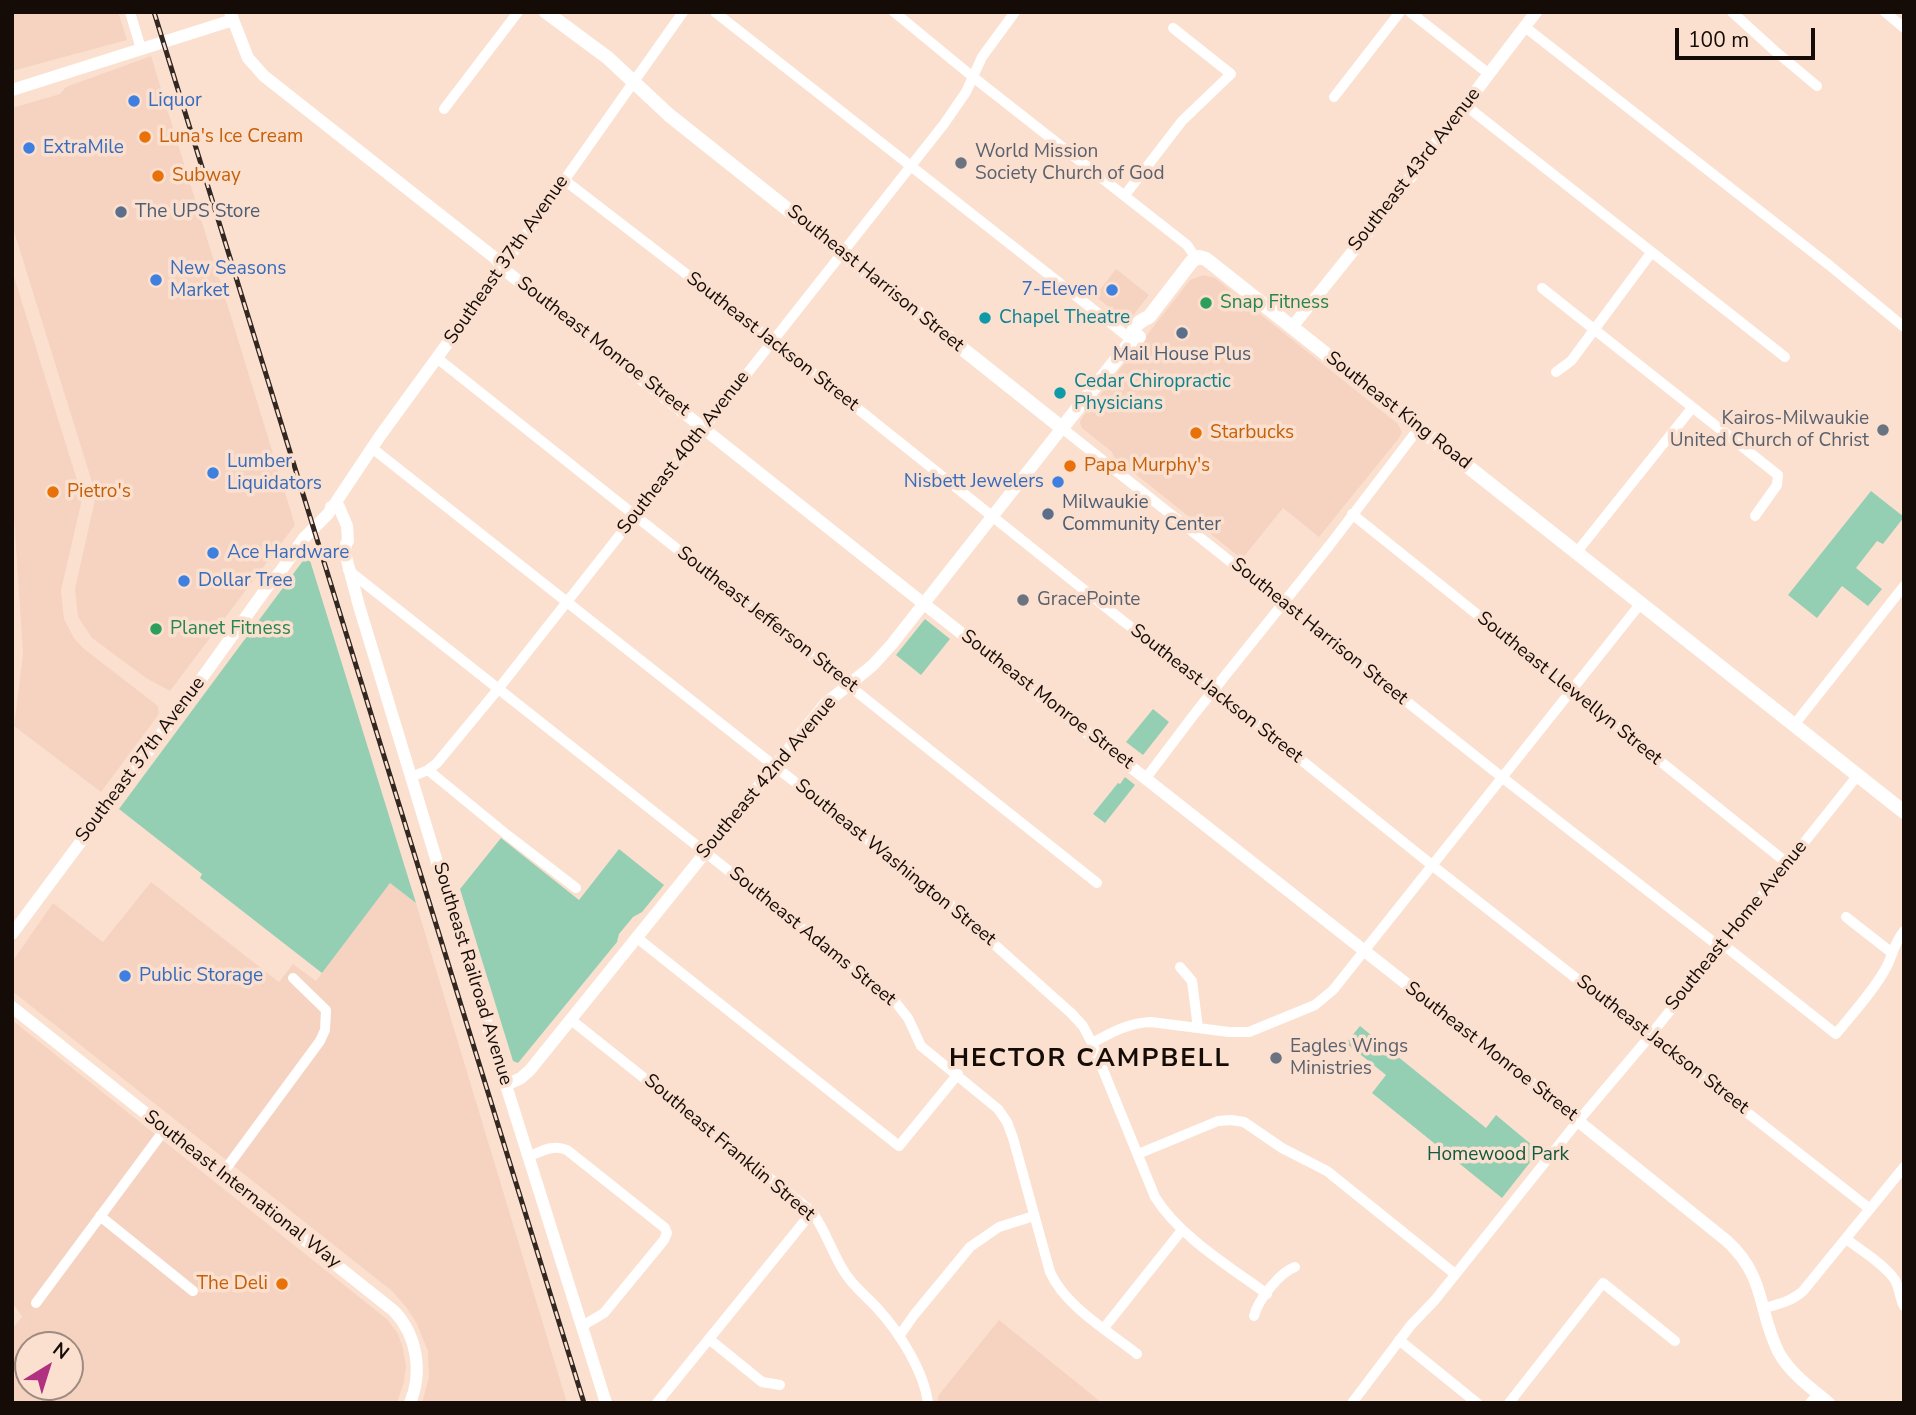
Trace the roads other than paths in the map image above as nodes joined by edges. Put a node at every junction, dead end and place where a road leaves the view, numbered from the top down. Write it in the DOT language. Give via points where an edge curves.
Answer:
graph roads {
  1 [pos="130,12"];
  2 [pos="518,12"];
  3 [pos="546,12"];
  4 [pos="683,12"];
  5 [pos="715,12"];
  6 [pos="894,12"];
  7 [pos="1015,12"];
  8 [pos="1400,12"];
  9 [pos="1410,12"];
  10 [pos="1536,12"];
  11 [pos="1732,12"];
  12 [pos="1885,12"];
  13 [pos="232,16"];
  14 [pos="1525,27"];
  15 [pos="1173,28"];
  16 [pos="1904,28"];
  17 [pos="141,49"];
  18 [pos="1489,74"];
  19 [pos="973,77"];
  20 [pos="633,82"];
  21 [pos="1818,86"];
  22 [pos="12,90"];
  23 [pos="1334,97"];
  24 [pos="1465,105"];
  25 [pos="444,109"];
  26 [pos="912,166"];
  27 [pos="563,179"];
  28 [pos="1125,195"];
  29 [pos="1651,253"];
  30 [pos="842,254"];
  31 [pos="1196,258"];
  32 [pos="502,267"];
  33 [pos="1542,288"];
  34 [pos="1292,327"];
  35 [pos="1904,327"];
  36 [pos="1594,329"];
  37 [pos="772,340"];
  38 [pos="1132,340"];
  39 [pos="1785,357"];
  40 [pos="437,358"];
  41 [pos="1556,372"];
  42 [pos="1692,408"];
  43 [pos="704,427"];
  44 [pos="1062,428"];
  45 [pos="1419,428"];
  46 [pos="372,448"];
  47 [pos="331,507"];
  48 [pos="1352,514"];
  49 [pos="635,515"];
  50 [pos="992,516"];
  51 [pos="1755,516"];
  52 [pos="1576,553"];
  53 [pos="348,570"];
  54 [pos="1904,586"];
  55 [pos="567,602"];
  56 [pos="924,603"];
  57 [pos="1641,603"];
  58 [pos="1283,604"];
  59 [pos="848,684"];
  60 [pos="499,688"];
  61 [pos="1213,690"];
  62 [pos="1571,691"];
  63 [pos="1794,725"];
  64 [pos="775,765"];
  65 [pos="428,770"];
  66 [pos="1858,775"];
  67 [pos="411,777"];
  68 [pos="1146,778"];
  69 [pos="1503,778"];
  70 [pos="1904,812"];
  71 [pos="705,852"];
  72 [pos="1787,863"];
  73 [pos="1433,866"];
  74 [pos="1097,883"];
  75 [pos="576,888"];
  76 [pos="1846,917"];
  77 [pos="1904,930"];
  78 [pos="12,934"];
  79 [pos="636,937"];
  80 [pos="1720,947"];
  81 [pos="1364,950"];
  82 [pos="1892,953"];
  83 [pos="1180,967"];
  84 [pos="293,978"];
  85 [pos="12,1007"];
  86 [pos="570,1018"];
  87 [pos="1198,1028"];
  88 [pos="1649,1036"];
  89 [pos="1093,1043"];
  90 [pos="958,1074"];
  91 [pos="506,1085"];
  92 [pos="1579,1121"];
  93 [pos="165,1129"];
  94 [pos="1138,1154"];
  95 [pos="530,1156"];
  96 [pos="1904,1167"];
  97 [pos="222,1174"];
  98 [pos="1870,1209"];
  99 [pos="812,1212"];
  100 [pos="100,1216"];
  101 [pos="1034,1216"];
  102 [pos="1182,1230"];
  103 [pos="1846,1239"];
  104 [pos="1295,1267"];
  105 [pos="1455,1274"];
  106 [pos="193,1291"];
  107 [pos="1267,1294"];
  108 [pos="36,1303"];
  109 [pos="1904,1306"];
  110 [pos="1765,1308"];
  111 [pos="1254,1316"];
  112 [pos="582,1326"];
  113 [pos="1104,1328"];
  114 [pos="900,1335"];
  115 [pos="709,1339"];
  116 [pos="1399,1340"];
  117 [pos="1675,1341"];
  118 [pos="1137,1354"];
  119 [pos="780,1385"];
  120 [pos="1814,1398"];
  121 [pos="410,1403"];
  122 [pos="606,1403"];
  123 [pos="657,1403"];
  124 [pos="928,1403"];
  125 [pos="1352,1403"];
  126 [pos="1477,1403"];
  127 [pos="1509,1403"];
  128 [pos="1829,1403"];
  1 -- 17 [label="street"];
  2 -- 25 [label="street"];
  3 -- 20 [label="main road, Southeast Harrison Street"];
  4 -- 20 [label="street, Southeast 37th Avenue"];
  5 -- 26 [label="street"];
  6 -- 19 [label="street, Southeast King Road"];
  7 -- 19 [label="street, Southeast 40th Avenue"];
  8 -- 23 [label="street"];
  9 -- 18 [label="street"];
  10 -- 14 [label="street, Southeast 43rd Avenue"];
  11 -- 21 [label="street"];
  12 -- 16 [label="street"];
  13 -- 17 [label="street"];
  13 -- 32 [label="street, Southeast Monroe Street" via="257,69"];
  14 -- 18 [label="street, Southeast 43rd Avenue"];
  14 -- 35 [label="street"];
  15 -- 28 [label="street" via="1231,75 1182,121"];
  17 -- 22 [label="street"];
  18 -- 24 [label="street, Southeast 43rd Avenue"];
  19 -- 26 [label="street, Southeast 40th Avenue"];
  19 -- 28 [label="street, Southeast King Road"];
  20 -- 27 [label="street, Southeast 37th Avenue"];
  20 -- 30 [label="main road, Southeast Harrison Street"];
  24 -- 29 [label="street"];
  24 -- 34 [label="street, Southeast 43rd Avenue"];
  26 -- 30 [label="street, Southeast 40th Avenue"];
  26 -- 38 [label="street"];
  27 -- 32 [label="street, Southeast 37th Avenue"];
  27 -- 37 [label="street, Southeast Jackson Street"];
  28 -- 31 [label="street, Southeast King Road" via="1187,245"];
  29 -- 36 [label="street"];
  29 -- 39 [label="street"];
  30 -- 37 [label="street, Southeast 40th Avenue"];
  30 -- 44 [label="main road, Southeast Harrison Street"];
  31 -- 34 [label="main road, Southeast King Road" via="1207,260"];
  31 -- 38 [label="main road, Southeast 42nd Avenue" via="1149,317 1134,328"];
  32 -- 40 [label="street, Southeast 37th Avenue"];
  32 -- 43 [label="street, Southeast Monroe Street"];
  33 -- 36 [label="street"];
  34 -- 45 [label="main road, Southeast King Road"];
  36 -- 41 [label="street" via="1571,361"];
  36 -- 42 [label="street"];
  37 -- 43 [label="street, Southeast 40th Avenue"];
  37 -- 50 [label="street, Southeast Jackson Street"];
  38 -- 44 [label="main road, Southeast 42nd Avenue"];
  40 -- 46 [label="street, Southeast 37th Avenue"];
  40 -- 49 [label="street, Southeast Jefferson Street"];
  42 -- 51 [label="street" via="1778,475 1777,485"];
  42 -- 52 [label="street"];
  43 -- 49 [label="street, Southeast 40th Avenue"];
  43 -- 56 [label="street, Southeast Monroe Street"];
  44 -- 50 [label="street, Southeast 42nd Avenue"];
  44 -- 58 [label="street, Southeast Harrison Street"];
  45 -- 48 [label="street"];
  45 -- 52 [label="main road, Southeast King Road"];
  46 -- 47 [label="street, Southeast 37th Avenue"];
  46 -- 55 [label="street, Southeast Washington Street"];
  47 -- 53 [label="street, Southeast Railroad Avenue" via="339,508 345,519"];
  47 -- 78 [label="street, Southeast 37th Avenue" via="325,508 275,569 268,586 179,710"];
  48 -- 58 [label="street"];
  48 -- 62 [label="street, Southeast Llewellyn Street"];
  49 -- 55 [label="street, Southeast 40th Avenue"];
  49 -- 59 [label="street, Southeast Jefferson Street"];
  50 -- 56 [label="street, Southeast 42nd Avenue"];
  50 -- 61 [label="street, Southeast Jackson Street"];
  52 -- 57 [label="main road, Southeast King Road"];
  53 -- 60 [label="street, Southeast Adams Street"];
  53 -- 67 [label="street, Southeast Railroad Avenue"];
  54 -- 63 [label="street"];
  55 -- 60 [label="street, Southeast 40th Avenue"];
  55 -- 64 [label="street, Southeast Washington Street"];
  56 -- 59 [label="street, Southeast 42nd Avenue" via="879,660"];
  56 -- 68 [label="street, Southeast Monroe Street"];
  57 -- 62 [label="street"];
  57 -- 63 [label="main road, Southeast King Road"];
  58 -- 61 [label="street"];
  58 -- 69 [label="street, Southeast Harrison Street"];
  59 -- 64 [label="street, Southeast 42nd Avenue" via="825,704"];
  59 -- 74 [label="street, Southeast Jefferson Street"];
  60 -- 65 [label="street, Southeast 40th Avenue"];
  60 -- 71 [label="street, Southeast Adams Street"];
  61 -- 68 [label="street"];
  61 -- 73 [label="street, Southeast Jackson Street"];
  62 -- 69 [label="street"];
  62 -- 72 [label="street, Southeast Llewellyn Street"];
  63 -- 66 [label="main road, Southeast King Road"];
  64 -- 71 [label="street, Southeast 42nd Avenue"];
  64 -- 89 [label="street, Southeast Washington Street" via="948,902 1071,1013"];
  65 -- 67 [label="street, Southeast 40th Avenue"];
  65 -- 75 [label="street"];
  66 -- 70 [label="main road, Southeast King Road"];
  66 -- 72 [label="street, Southeast Home Avenue"];
  67 -- 91 [label="street, Southeast Railroad Avenue"];
  68 -- 81 [label="street, Southeast Monroe Street"];
  69 -- 73 [label="street"];
  69 -- 80 [label="street, Southeast Harrison Street"];
  71 -- 79 [label="street, Southeast 42nd Avenue"];
  71 -- 90 [label="street, Southeast Adams Street" via="896,1003 921,1046"];
  72 -- 80 [label="street, Southeast Home Avenue"];
  73 -- 81 [label="street"];
  73 -- 88 [label="street, Southeast Jackson Street"];
  76 -- 82 [label="street"];
  77 -- 82 [label="street"];
  79 -- 86 [label="street, Southeast 42nd Avenue"];
  79 -- 90 [label="street" via="899,1146"];
  80 -- 82 [label="street, Southeast Harrison Street" via="1730,950 1836,1034 1879,979"];
  80 -- 88 [label="street, Southeast Home Avenue"];
  81 -- 87 [label="street" via="1315,1005 1250,1032"];
  81 -- 92 [label="street, Southeast Monroe Street"];
  83 -- 87 [label="street" via="1192,981"];
  84 -- 97 [label="street" via="326,1010 325,1030"];
  85 -- 93 [label="street, Southeast International Way"];
  86 -- 91 [label="street, Southeast 42nd Avenue" via="524,1076"];
  86 -- 99 [label="street, Southeast Franklin Street"];
  87 -- 89 [label="street" via="1138,1022"];
  88 -- 92 [label="street, Southeast Home Avenue"];
  88 -- 98 [label="street, Southeast Jackson Street"];
  89 -- 94 [label="street, Southeast Washington Street"];
  90 -- 101 [label="street, Southeast Adams Street" via="998,1108 1007,1122"];
  91 -- 95 [label="street, Southeast Railroad Avenue"];
  92 -- 105 [label="street, Southeast Home Avenue"];
  92 -- 110 [label="street, Southeast Monroe Street" via="1739,1252 1753,1273"];
  93 -- 97 [label="street, Southeast International Way"];
  93 -- 100 [label="street"];
  94 -- 102 [label="street, Southeast Washington Street" via="1155,1197"];
  94 -- 105 [label="street" via="1218,1121 1244,1122 1327,1171"];
  95 -- 112 [label="street, Southeast Railroad Avenue"];
  95 -- 112 [label="street" via="551,1148 566,1150 667,1233 604,1313"];
  96 -- 98 [label="street"];
  97 -- 121 [label="street, Southeast International Way" via="398,1315 415,1353"];
  98 -- 103 [label="street"];
  99 -- 114 [label="street, Southeast Franklin Street" via="846,1275"];
  99 -- 115 [label="street"];
  100 -- 106 [label="street"];
  100 -- 108 [label="street"];
  101 -- 113 [label="street, Southeast Adams Street" via="1058,1287"];
  101 -- 114 [label="street" via="999,1227 970,1247"];
  102 -- 107 [label="street, Southeast Washington Street"];
  102 -- 113 [label="street"];
  103 -- 109 [label="street" via="1890,1273"];
  103 -- 110 [label="street" via="1796,1298"];
  104 -- 107 [label="street" via="1286,1270"];
  105 -- 116 [label="street, Southeast Home Avenue"];
  107 -- 111 [label="street"];
  110 -- 120 [label="street, Southeast Monroe Street" via="1781,1355"];
  112 -- 122 [label="street, Southeast Railroad Avenue"];
  113 -- 118 [label="street, Southeast Adams Street"];
  114 -- 124 [label="street, Southeast Franklin Street"];
  115 -- 119 [label="street" via="762,1382"];
  115 -- 123 [label="street"];
  116 -- 125 [label="street, Southeast Home Avenue"];
  116 -- 126 [label="street"];
  117 -- 127 [label="street" via="1603,1283"];
  120 -- 128 [label="street, Southeast Monroe Street"];
}
